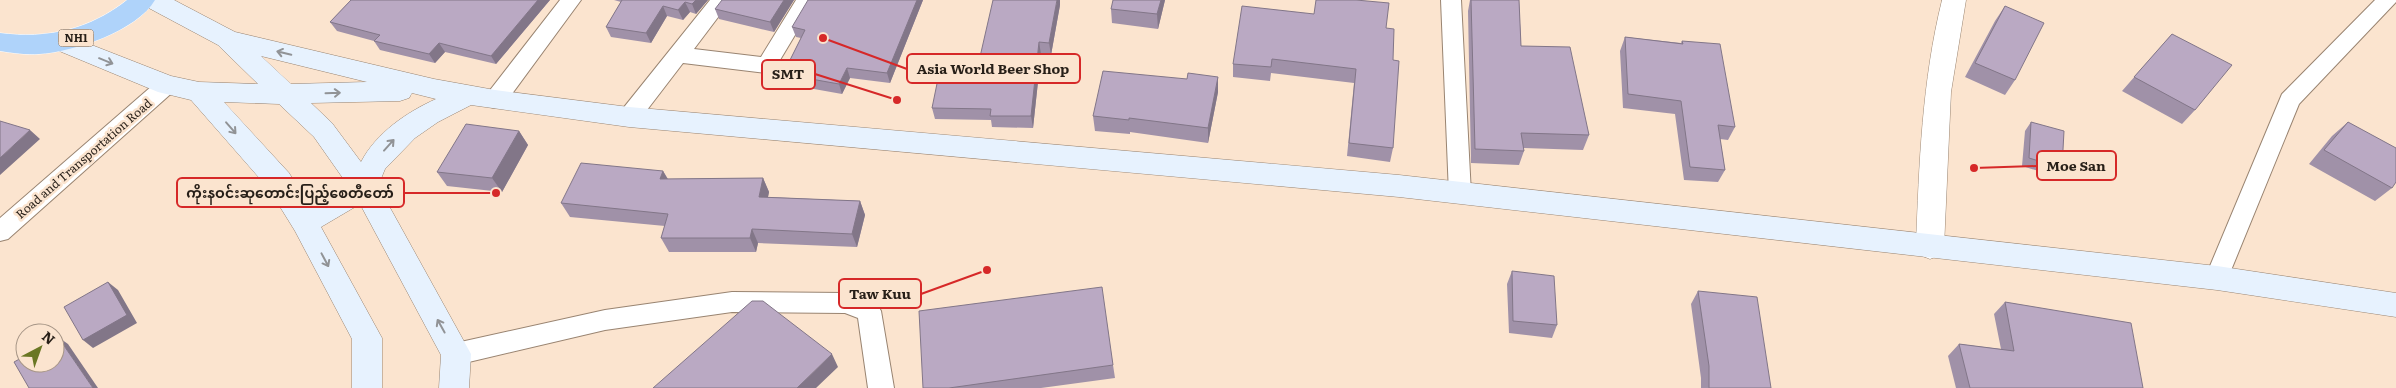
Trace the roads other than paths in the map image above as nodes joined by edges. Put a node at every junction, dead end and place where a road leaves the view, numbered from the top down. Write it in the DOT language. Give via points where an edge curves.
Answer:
graph roads {
  1 [pos="143,0"];
  2 [pos="154,0"];
  3 [pos="571,0"];
  4 [pos="721,0"];
  5 [pos="806,0"];
  6 [pos="1451,0"];
  7 [pos="1954,0"];
  8 [pos="2387,0"];
  9 [pos="228,39"];
  10 [pos="0,42"];
  11 [pos="60,42"];
  12 [pos="678,55"];
  13 [pos="167,85"];
  14 [pos="434,89"];
  15 [pos="199,92"];
  16 [pos="285,94"];
  17 [pos="468,96"];
  18 [pos="495,100"];
  19 [pos="628,117"];
  20 [pos="364,186"];
  21 [pos="1460,194"];
  22 [pos="305,223"];
  23 [pos="0,232"];
  24 [pos="1930,247"];
  25 [pos="2217,278"];
  26 [pos="2396,305"];
  27 [pos="456,354"];
  28 [pos="367,388"];
  29 [pos="454,388"];
  30 [pos="881,388"];
  1 -- 11 [label="highway, NH1" via="110,24"];
  2 -- 9 [label="main road"];
  3 -- 18 [label="lane"];
  4 -- 12 [label="lane"];
  5 -- 12 [label="lane" via="767,64"];
  6 -- 21 [label="lane"];
  7 -- 24 [label="street" via="1948,22 1936,117"];
  8 -- 25 [label="lane" via="2290,100"];
  14 -- 9 [label="main road, one-way"];
  9 -- 16 [label="main road"];
  10 -- 11 [label="highway, NH1" via="16,46"];
  11 -- 13 [label="main road, one-way"];
  12 -- 19 [label="lane"];
  13 -- 15 [label="main road"];
  13 -- 23 [label="lane, Road and Transportation Road"];
  16 -- 14 [label="main road, one-way"];
  14 -- 17 [label="main road"];
  15 -- 16 [label="main road"];
  15 -- 22 [label="main road, one-way" via="279,181"];
  16 -- 20 [label="main road" via="323,130"];
  17 -- 18 [label="main road"];
  20 -- 17 [label="main road, one-way" via="374,164 391,142 440,107"];
  18 -- 19 [label="main road"];
  19 -- 21 [label="main road"];
  20 -- 22 [label="main road"];
  27 -- 20 [label="main road, one-way"];
  21 -- 24 [label="main road"];
  22 -- 28 [label="main road, one-way" via="367,338"];
  24 -- 25 [label="main road"];
  25 -- 26 [label="main road"];
  27 -- 29 [label="main road"];
  27 -- 30 [label="lane" via="605,320 732,302 845,303 869,311"];
}
